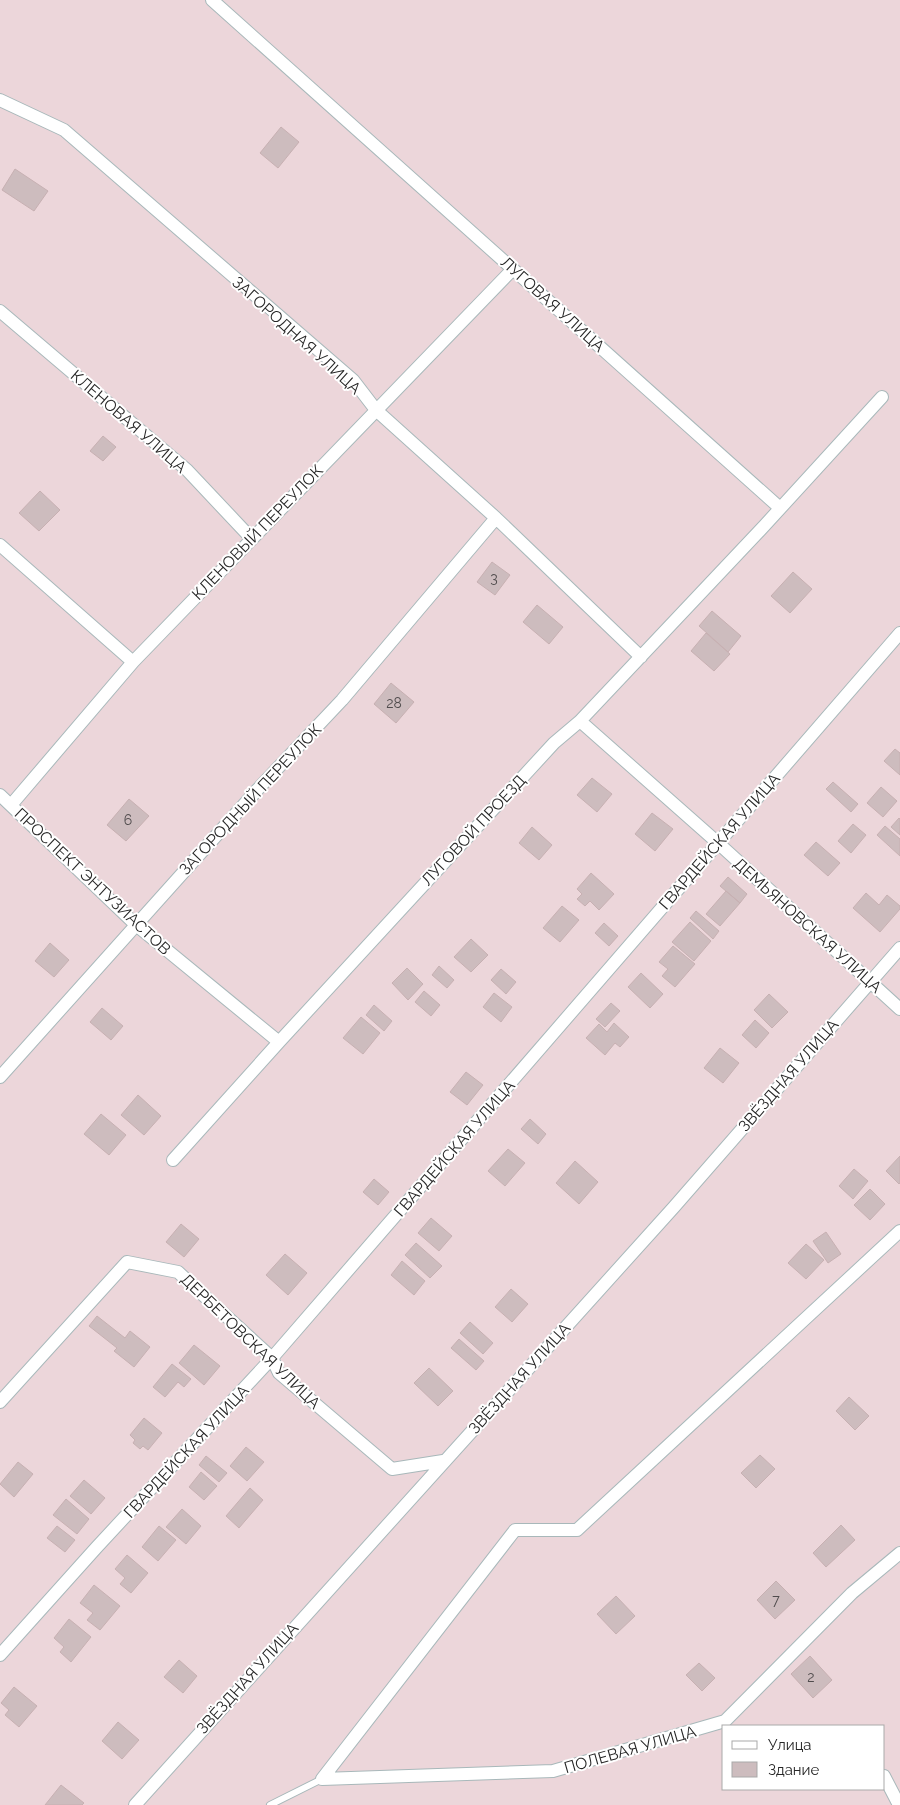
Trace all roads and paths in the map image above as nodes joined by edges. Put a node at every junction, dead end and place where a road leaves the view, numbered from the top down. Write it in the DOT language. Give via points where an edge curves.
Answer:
graph roads {
  1 [pos="212,0"];
  2 [pos="0,100"];
  3 [pos="514,269"];
  4 [pos="0,311"];
  5 [pos="882,397"];
  6 [pos="376,410"];
  7 [pos="780,508"];
  8 [pos="496,518"];
  9 [pos="251,538"];
  10 [pos="0,545"];
  11 [pos="900,633"];
  12 [pos="641,657"];
  13 [pos="133,662"];
  14 [pos="580,721"];
  15 [pos="0,795"];
  16 [pos="11,805"];
  17 [pos="718,843"];
  18 [pos="135,924"];
  19 [pos="900,948"];
  20 [pos="869,981"];
  21 [pos="900,1009"];
  22 [pos="279,1042"];
  23 [pos="0,1077"];
  24 [pos="173,1160"];
  25 [pos="900,1231"];
  26 [pos="272,1358"];
  27 [pos="0,1402"];
  28 [pos="443,1462"];
  29 [pos="900,1553"];
  30 [pos="0,1655"];
  31 [pos="322,1778"];
  32 [pos="885,1778"];
  33 [pos="135,1805"];
  34 [pos="270,1805"];
  35 [pos="899,1805"];
  1 -- 3 [label="street, ЛУГОВАЯ УЛИЦА"];
  2 -- 6 [label="street, ЗАГОРОДНАЯ УЛИЦА" via="64,130 352,380"];
  3 -- 6 [label="street, КЛЕНОВЫЙ ПЕРЕУЛОК"];
  3 -- 7 [label="street, ЛУГОВАЯ УЛИЦА"];
  4 -- 9 [label="street, КЛЕНОВАЯ УЛИЦА" via="187,470"];
  5 -- 7 [label="street"];
  6 -- 8 [label="street, ЗАГОРОДНАЯ УЛИЦА"];
  6 -- 9 [label="street, КЛЕНОВЫЙ ПЕРЕУЛОК"];
  7 -- 12 [label="street, ЛУГОВОЙ ПРОЕЗД"];
  8 -- 12 [label="street, ЗАГОРОДНАЯ УЛИЦА"];
  8 -- 18 [label="street, ЗАГОРОДНЫЙ ПЕРЕУЛОК" via="342,700"];
  9 -- 13 [label="street, КЛЕНОВЫЙ ПЕРЕУЛОК"];
  10 -- 13 [label="street"];
  11 -- 17 [label="street, ГВАРДЕЙСКАЯ УЛИЦА"];
  12 -- 14 [label="street, ЛУГОВОЙ ПРОЕЗД"];
  13 -- 16 [label="street, КЛЕНОВЫЙ ПЕРЕУЛОК"];
  14 -- 17 [label="street, ДЕМЬЯНОВСКАЯ УЛИЦА"];
  14 -- 22 [label="street, ЛУГОВОЙ ПРОЕЗД" via="554,743"];
  15 -- 16 [label="street, ПРОСПЕКТ ЭНТУЗИАСТОВ"];
  16 -- 18 [label="street, ПРОСПЕКТ ЭНТУЗИАСТОВ"];
  17 -- 20 [label="street, ДЕМЬЯНОВСКАЯ УЛИЦА"];
  17 -- 26 [label="street, ГВАРДЕЙСКАЯ УЛИЦА"];
  18 -- 22 [label="street, ПРОСПЕКТ ЭНТУЗИАСТОВ"];
  18 -- 23 [label="street, ЗАГОРОДНЫЙ ПЕРЕУЛОК"];
  19 -- 20 [label="street, ЗВЁЗДНАЯ УЛИЦА"];
  20 -- 21 [label="street, ДЕМЬЯНОВСКАЯ УЛИЦА"];
  20 -- 28 [label="street, ЗВЁЗДНАЯ УЛИЦА" via="674,1207"];
  22 -- 24 [label="street, ЛУГОВОЙ ПРОЕЗД"];
  25 -- 31 [label="street" via="577,1530 515,1530"];
  26 -- 27 [label="street, ДЕРБЕТОВСКАЯ УЛИЦА" via="178,1272 128,1262"];
  26 -- 28 [label="street, ДЕРБЕТОВСКАЯ УЛИЦА" via="279,1373 392,1469"];
  26 -- 30 [label="street, ГВАРДЕЙСКАЯ УЛИЦА"];
  28 -- 33 [label="street, ЗВЁЗДНАЯ УЛИЦА"];
  29 -- 31 [label="street, ПОЛЕВАЯ УЛИЦА" via="852,1593 725,1721 553,1771"];
  31 -- 34 [label="lane"];
  32 -- 35 [label="street"];
}
